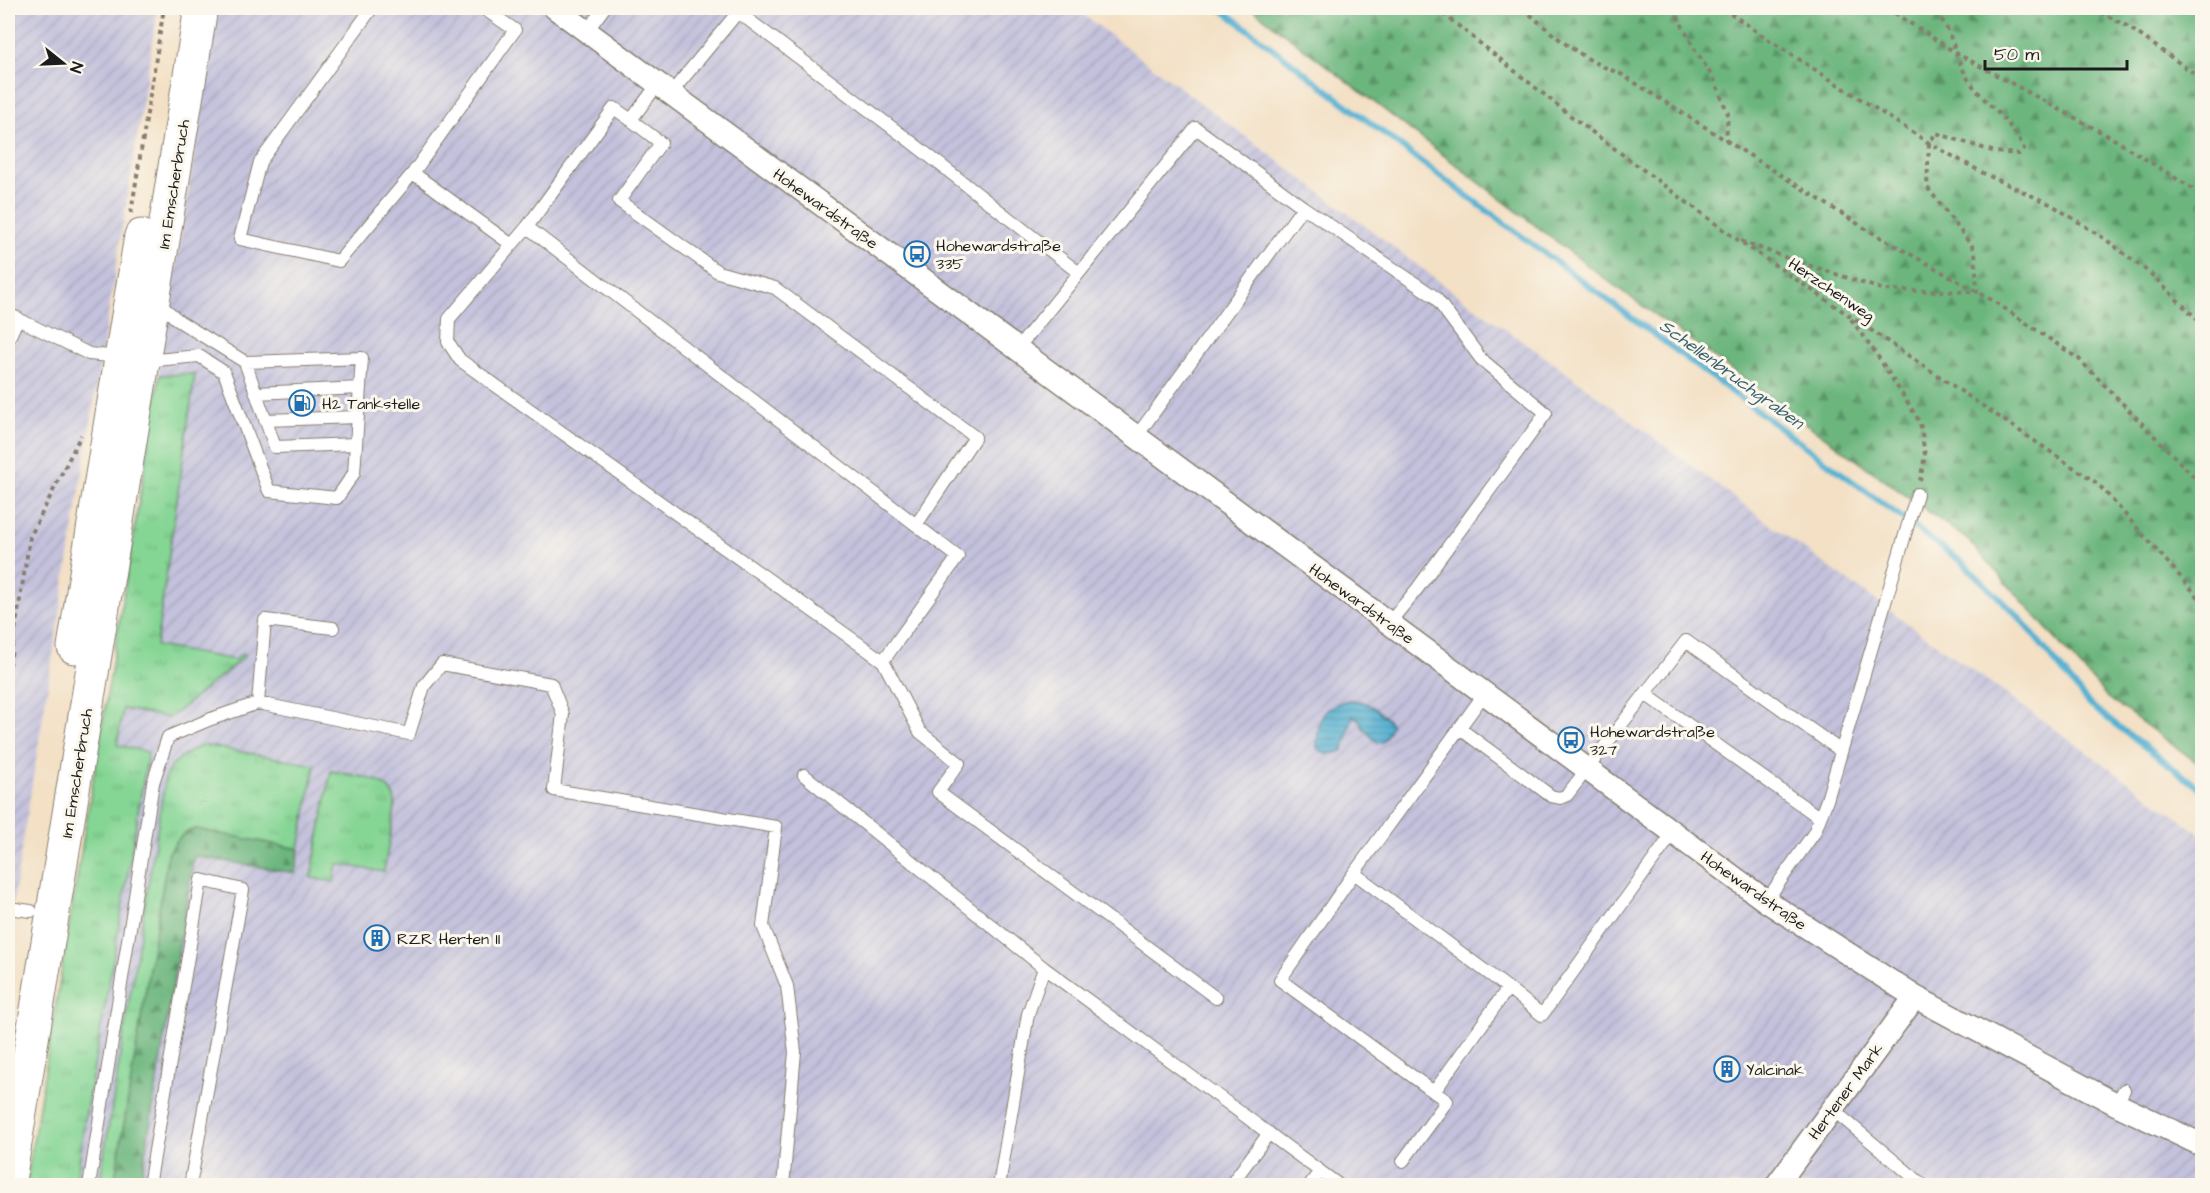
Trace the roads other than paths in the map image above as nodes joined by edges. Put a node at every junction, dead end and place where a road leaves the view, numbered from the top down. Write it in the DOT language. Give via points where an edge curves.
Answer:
graph roads {
  1 [pos="181,8"];
  2 [pos="201,8"];
  3 [pos="372,8"];
  4 [pos="483,8"];
  5 [pos="555,8"];
  6 [pos="604,8"];
  7 [pos="587,31"];
  8 [pos="665,88"];
  9 [pos="632,120"];
  10 [pos="413,172"];
  11 [pos="1303,207"];
  12 [pos="527,227"];
  13 [pos="512,245"];
  14 [pos="1079,273"];
  15 [pos="154,300"];
  16 [pos="13,316"];
  17 [pos="8,340"];
  18 [pos="1017,349"];
  19 [pos="133,359"];
  20 [pos="244,362"];
  21 [pos="360,388"];
  22 [pos="256,393"];
  23 [pos="358,417"];
  24 [pos="266,420"];
  25 [pos="1136,437"];
  26 [pos="356,444"];
  27 [pos="1917,494"];
  28 [pos="916,525"];
  29 [pos="1389,622"];
  30 [pos="333,628"];
  31 [pos="883,661"];
  32 [pos="1485,693"];
  33 [pos="1645,694"];
  34 [pos="258,703"];
  35 [pos="1460,728"];
  36 [pos="1841,751"];
  37 [pos="1587,768"];
  38 [pos="804,775"];
  39 [pos="1820,818"];
  40 [pos="1673,833"];
  41 [pos="1354,873"];
  42 [pos="1766,901"];
  43 [pos="19,909"];
  44 [pos="1044,969"];
  45 [pos="1508,988"];
  46 [pos="1915,997"];
  47 [pos="1216,999"];
  48 [pos="8,1058"];
  49 [pos="1434,1092"];
  50 [pos="1832,1109"];
  51 [pos="1269,1133"];
  52 [pos="2202,1145"];
  53 [pos="1402,1161"];
  54 [pos="1320,1171"];
  55 [pos="8,1185"];
  56 [pos="89,1185"];
  57 [pos="149,1185"];
  58 [pos="190,1185"];
  59 [pos="783,1185"];
  60 [pos="999,1185"];
  61 [pos="1230,1185"];
  62 [pos="1310,1185"];
  63 [pos="1340,1185"];
  64 [pos="1776,1185"];
  65 [pos="1924,1185"];
  1 -- 19 [label="main road, Im Emscherbruch"];
  2 -- 15 [label="main road, Im Emscherbruch"];
  3 -- 10 [label="lane" via="260,162 240,239 339,261"];
  4 -- 10 [label="lane" via="515,30"];
  5 -- 7 [label="street, Hohewardstraße"];
  6 -- 7 [label="lane"];
  7 -- 8 [label="street, Hohewardstraße"];
  8 -- 9 [label="lane"];
  8 -- 14 [label="lane" via="738,12"];
  8 -- 18 [label="street, Hohewardstraße"];
  9 -- 12 [label="lane" via="614,108"];
  9 -- 28 [label="lane" via="661,143 619,201 718,272 775,288 975,437"];
  10 -- 13 [label="lane"];
  11 -- 14 [label="lane" via="1196,128"];
  11 -- 25 [label="lane"];
  11 -- 29 [label="lane" via="1435,297 1481,359 1546,413"];
  12 -- 13 [label="lane"];
  12 -- 28 [label="lane"];
  13 -- 31 [label="lane" via="449,319 448,342 460,360"];
  14 -- 18 [label="lane"];
  15 -- 19 [label="main road, Im Emscherbruch"];
  15 -- 20 [label="lane" via="179,321"];
  16 -- 17 [label="lane"];
  16 -- 19 [label="lane" via="89,354"];
  18 -- 25 [label="street, Hohewardstraße"];
  19 -- 26 [label="lane" via="199,356 225,372 269,491 337,498 354,473"];
  19 -- 43 [label="main road, Im Emscherbruch"];
  19 -- 55 [label="main road, Im Emscherbruch"];
  20 -- 21 [label="lane" via="362,358"];
  20 -- 22 [label="lane"];
  21 -- 22 [label="lane"];
  21 -- 23 [label="lane"];
  22 -- 24 [label="lane"];
  23 -- 24 [label="lane"];
  23 -- 26 [label="lane"];
  24 -- 26 [label="lane" via="275,447"];
  25 -- 29 [label="street, Hohewardstraße"];
  27 -- 36 [label="lane"];
  28 -- 31 [label="lane" via="958,557"];
  29 -- 32 [label="street, Hohewardstraße"];
  30 -- 34 [label="lane" via="265,620"];
  31 -- 47 [label="lane" via="920,732 959,763 938,792"];
  32 -- 35 [label="lane"];
  32 -- 37 [label="street, Hohewardstraße"];
  33 -- 36 [label="lane" via="1686,641"];
  33 -- 37 [label="lane"];
  33 -- 39 [label="lane"];
  34 -- 56 [label="lane" via="168,737 153,783"];
  34 -- 59 [label="lane" via="409,734 424,686 442,664 551,684 563,714 554,790 776,826 763,926 787,986 795,1052"];
  35 -- 37 [label="lane" via="1551,796 1567,795"];
  35 -- 41 [label="lane"];
  36 -- 39 [label="lane"];
  37 -- 40 [label="street, Hohewardstraße"];
  38 -- 44 [label="lane"];
  39 -- 42 [label="lane" via="1814,833"];
  40 -- 42 [label="street, Hohewardstraße"];
  40 -- 45 [label="lane" via="1542,1015"];
  41 -- 45 [label="lane"];
  41 -- 49 [label="lane" via="1280,980"];
  42 -- 46 [label="street, Hohewardstraße"];
  43 -- 48 [label="main road, Im Emscherbruch"];
  44 -- 51 [label="lane"];
  44 -- 60 [label="lane" via="1028,1014"];
  45 -- 49 [label="lane"];
  46 -- 50 [label="street, Hertener Mark"];
  46 -- 52 [label="street, Hohewardstraße" via="2120,1097"];
  49 -- 53 [label="lane" via="1447,1101"];
  50 -- 64 [label="street, Hertener Mark"];
  50 -- 65 [label="lane"];
  51 -- 54 [label="lane"];
  51 -- 61 [label="lane"];
  54 -- 62 [label="lane"];
  54 -- 63 [label="lane"];
  57 -- 58 [label="lane" via="201,880 243,890"];
}
